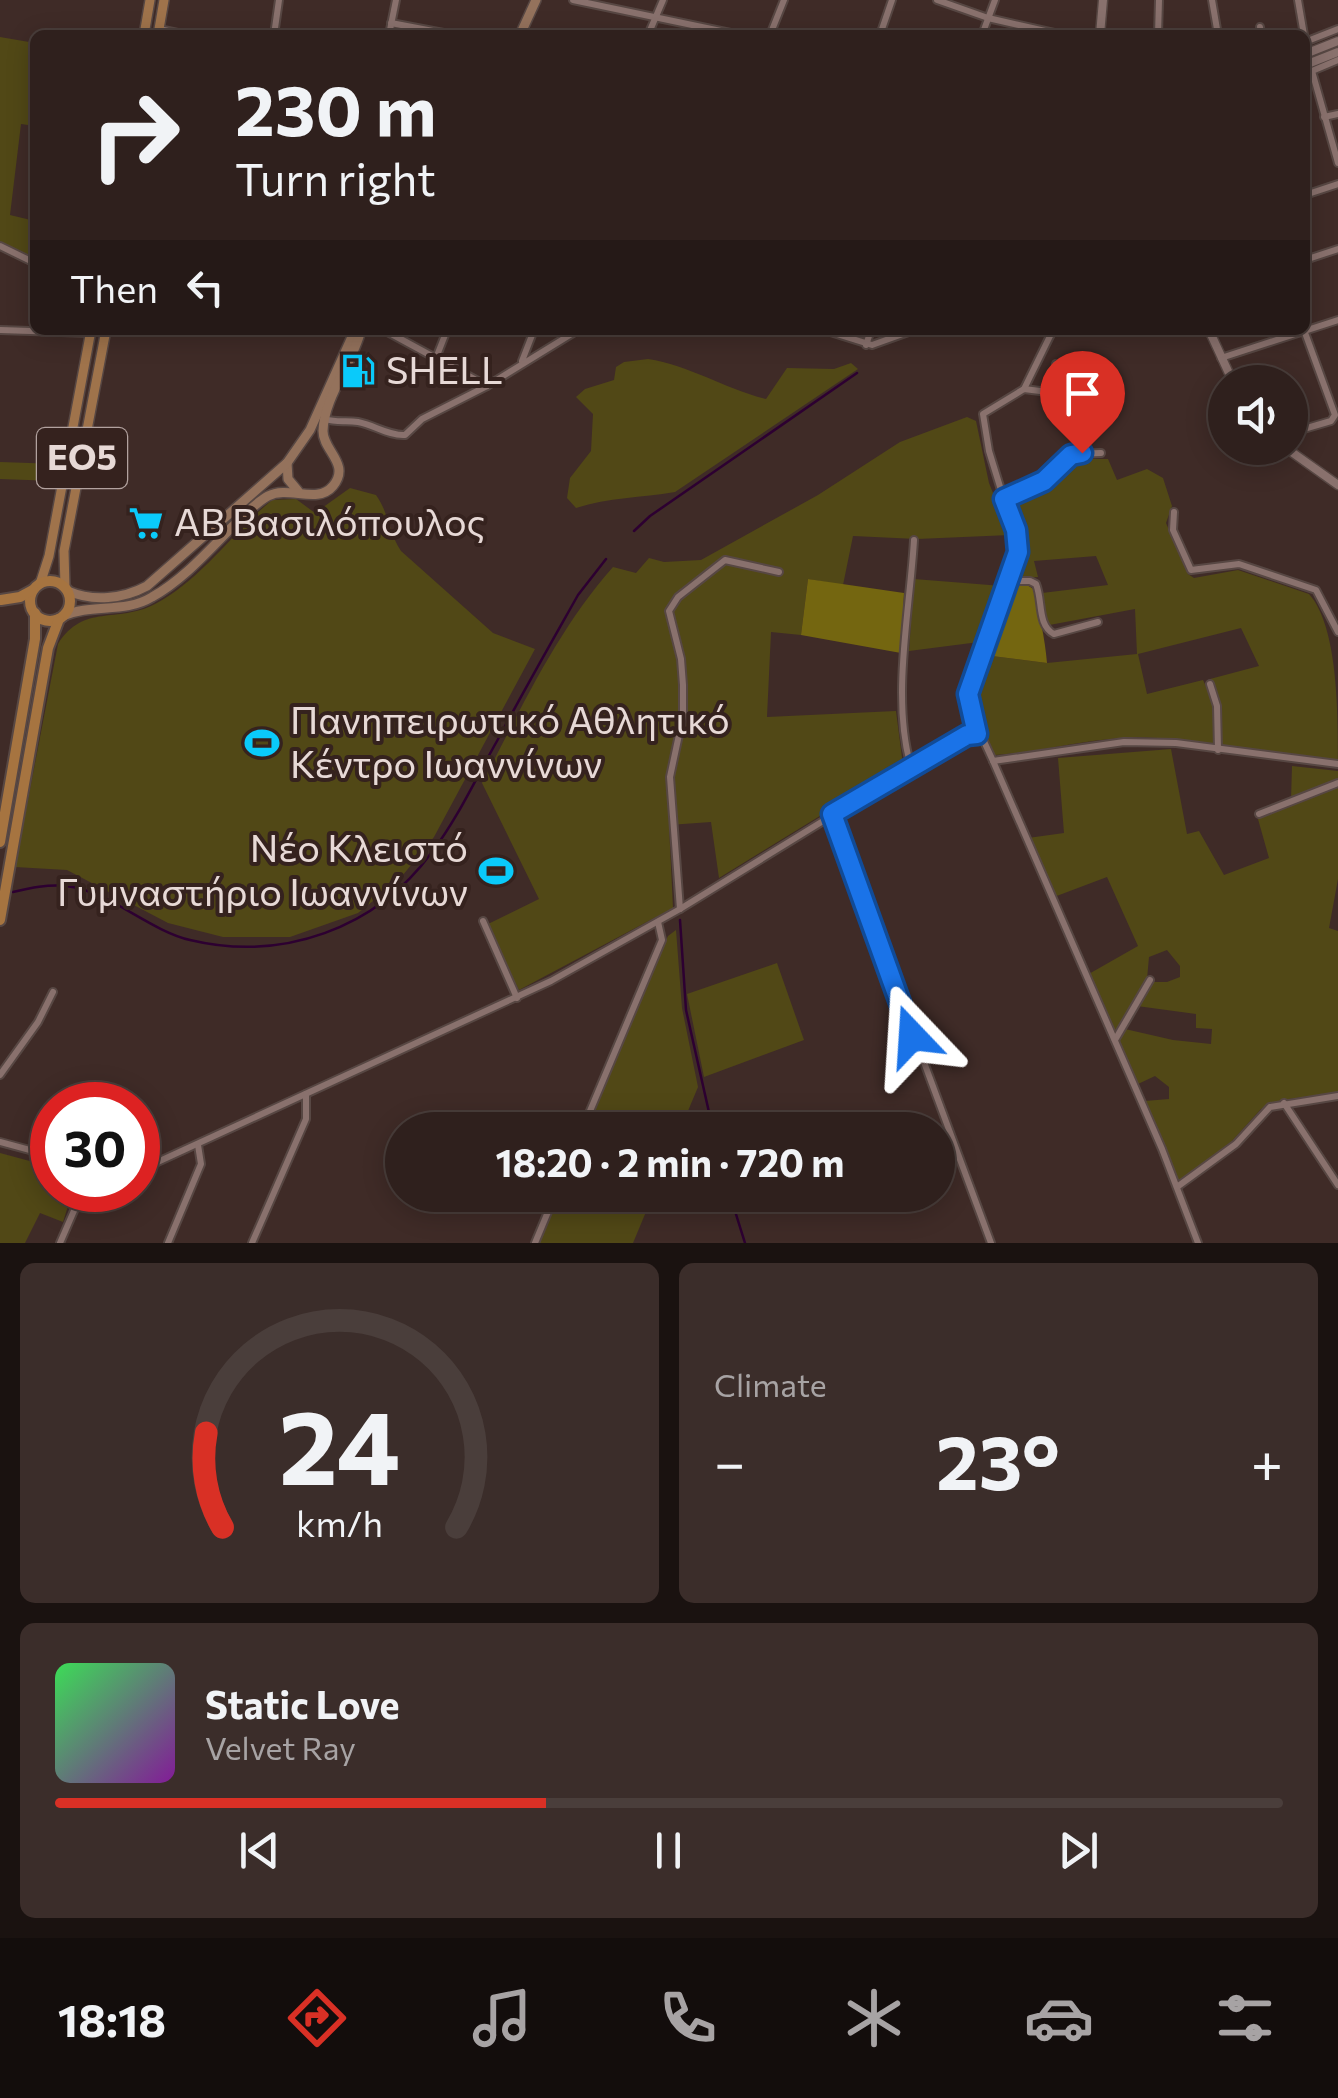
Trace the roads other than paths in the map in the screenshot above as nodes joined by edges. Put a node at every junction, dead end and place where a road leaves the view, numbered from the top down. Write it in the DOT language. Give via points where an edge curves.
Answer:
graph roads {
  1 [pos="150,0"];
  2 [pos="164,0"];
  3 [pos="280,0"];
  4 [pos="396,0"];
  5 [pos="536,0"];
  6 [pos="573,0"];
  7 [pos="663,0"];
  8 [pos="784,0"];
  9 [pos="892,0"];
  10 [pos="937,0"];
  11 [pos="994,0"];
  12 [pos="1103,0"];
  13 [pos="1159,0"];
  14 [pos="1212,0"];
  15 [pos="1298,0"];
  16 [pos="656,17"];
  17 [pos="988,18"];
  18 [pos="392,23"];
  19 [pos="1338,28"];
  20 [pos="145,30"];
  21 [pos="158,30"];
  22 [pos="275,30"];
  23 [pos="390,30"];
  24 [pos="428,30"];
  25 [pos="522,30"];
  26 [pos="650,30"];
  27 [pos="717,30"];
  28 [pos="772,30"];
  29 [pos="882,30"];
  30 [pos="984,30"];
  31 [pos="1042,30"];
  32 [pos="1100,30"];
  33 [pos="1158,30"];
  34 [pos="1217,30"];
  35 [pos="1303,30"];
  36 [pos="1310,37"];
  37 [pos="1338,41"];
  38 [pos="1310,52"];
  39 [pos="1338,56"];
  40 [pos="1310,67"];
  41 [pos="1310,74"];
  42 [pos="1338,114"];
  43 [pos="1324,117"];
  44 [pos="1338,163"];
  45 [pos="1338,184"];
  46 [pos="1310,193"];
  47 [pos="0,246"];
  48 [pos="1338,249"];
  49 [pos="1310,258"];
  50 [pos="30,261"];
  51 [pos="1338,320"];
  52 [pos="1310,329"];
  53 [pos="0,330"];
  54 [pos="30,331"];
  55 [pos="90,335"];
  56 [pos="105,335"];
  57 [pos="356,335"];
  58 [pos="356,335"];
  59 [pos="393,335"];
  60 [pos="445,335"];
  61 [pos="532,335"];
  62 [pos="569,335"];
  63 [pos="838,335"];
  64 [pos="869,335"];
  65 [pos="902,335"];
  66 [pos="1051,335"];
  67 [pos="1211,335"];
  68 [pos="1292,335"];
  69 [pos="1306,335"];
  70 [pos="866,345"];
  71 [pos="436,358"];
  72 [pos="1222,358"];
  73 [pos="520,364"];
  74 [pos="1056,364"];
  75 [pos="1225,365"];
  76 [pos="487,386"];
  77 [pos="1024,389"];
  78 [pos="325,419"];
  79 [pos="1308,427"];
  80 [pos="326,446"];
  81 [pos="296,449"];
  82 [pos="1101,453"];
  83 [pos="287,463"];
  84 [pos="1308,463"];
  85 [pos="1338,484"];
  86 [pos="300,492"];
  87 [pos="1004,499"];
  88 [pos="1174,512"];
  89 [pos="914,540"];
  90 [pos="779,572"];
  91 [pos="1010,581"];
  92 [pos="37,587"];
  93 [pos="66,589"];
  94 [pos="1,600"];
  95 [pos="34,611"];
  96 [pos="61,618"];
  97 [pos="1098,622"];
  98 [pos="1338,632"];
  99 [pos="1210,684"];
  100 [pos="977,734"];
  101 [pos="1218,750"];
  102 [pos="992,761"];
  103 [pos="1338,764"];
  104 [pos="911,766"];
  105 [pos="1338,783"];
  106 [pos="832,814"];
  107 [pos="1259,814"];
  108 [pos="0,842"];
  109 [pos="680,910"];
  110 [pos="0,920"];
  111 [pos="482,921"];
  112 [pos="658,922"];
  113 [pos="1150,980"];
  114 [pos="53,992"];
  115 [pos="517,998"];
  116 [pos="1114,1041"];
  117 [pos="0,1075"];
  118 [pos="306,1094"];
  119 [pos="1338,1096"];
  120 [pos="1284,1103"];
  121 [pos="590,1112"];
  122 [pos="0,1142"];
  123 [pos="198,1145"];
  124 [pos="30,1150"];
  125 [pos="160,1161"];
  126 [pos="1338,1185"];
  127 [pos="1178,1187"];
  128 [pos="73,1212"];
  129 [pos="548,1212"];
  130 [pos="60,1243"];
  131 [pos="168,1243"];
  132 [pos="252,1243"];
  133 [pos="535,1243"];
  134 [pos="991,1243"];
  135 [pos="1198,1243"];
  1 -- 20 [label="main road"];
  2 -- 21 [label="main road"];
  3 -- 22 [label="street"];
  4 -- 18 [label="street"];
  5 -- 25 [label="main road"];
  6 -- 16 [label="street"];
  7 -- 16 [label="street"];
  8 -- 28 [label="street"];
  9 -- 29 [label="street"];
  10 -- 17 [label="street"];
  11 -- 17 [label="street"];
  12 -- 32 [label="street"];
  13 -- 33 [label="street"];
  14 -- 34 [label="street"];
  15 -- 35 [label="street"];
  16 -- 26 [label="street"];
  16 -- 27 [label="street"];
  17 -- 30 [label="street"];
  17 -- 31 [label="street"];
  18 -- 23 [label="street"];
  18 -- 24 [label="street"];
  19 -- 36 [label="street"];
  37 -- 38 [label="street"];
  39 -- 40 [label="street"];
  41 -- 43 [label="street"];
  42 -- 43 [label="street"];
  43 -- 44 [label="street"];
  45 -- 46 [label="street"];
  47 -- 50 [label="street"];
  48 -- 49 [label="street"];
  51 -- 52 [label="street"];
  53 -- 54 [label="street"];
  55 -- 92 [label="main road, ΕΟ5" via="50,556"];
  56 -- 93 [label="main road, ΕΟ5" via="66,536"];
  57 -- 78 [label="main road"];
  58 -- 81 [label="main road"];
  59 -- 71 [label="street"];
  60 -- 71 [label="street"];
  61 -- 73 [label="street"];
  62 -- 73 [label="street"];
  63 -- 70 [label="street"];
  64 -- 70 [label="street"];
  65 -- 70 [label="street"];
  66 -- 77 [label="street"];
  67 -- 72 [label="street"];
  68 -- 72 [label="street"];
  69 -- 79 [label="street" via="1335,413"];
  71 -- 76 [label="street"];
  72 -- 75 [label="street"];
  73 -- 76 [label="street"];
  74 -- 77 [label="street" via="1065,393"];
  76 -- 78 [label="street" via="403,436"];
  77 -- 87 [label="street" via="982,414"];
  78 -- 80 [label="main road"];
  80 -- 81 [label="main road" via="311,442"];
  80 -- 86 [label="main road" via="338,460 338,478 327,492"];
  81 -- 83 [label="main road"];
  82 -- 87 [label="street" via="1074,454 1044,481"];
  83 -- 86 [label="main road" via="288,479"];
  83 -- 93 [label="main road" via="147,586 106,598"];
  84 -- 85 [label="street"];
  86 -- 96 [label="main road" via="265,497 152,598"];
  87 -- 91 [label="street" via="1018,545"];
  88 -- 98 [label="street" via="1173,530 1190,570 1239,564 1316,590"];
  89 -- 104 [label="street" via="903,692"];
  90 -- 109 [label="street" via="725,560 669,611 684,696 670,770"];
  91 -- 97 [label="street" via="1036,584 1043,621 1054,634"];
  91 -- 100 [label="street" via="968,694"];
  92 -- 93 [label="highway" via="55,582"];
  92 -- 94 [label="highway"];
  92 -- 95 [label="highway, ΕΟ5" via="30,599"];
  93 -- 96 [label="highway, ΕΟ5" via="69,607"];
  94 -- 95 [label="highway"];
  95 -- 96 [label="highway" via="48,620"];
  95 -- 108 [label="highway, ΕΟ5"];
  96 -- 110 [label="highway, ΕΟ5" via="48,648"];
  99 -- 101 [label="street"];
  100 -- 102 [label="street"];
  100 -- 104 [label="street"];
  101 -- 102 [label="street" via="1124,742"];
  101 -- 103 [label="street"];
  102 -- 116 [label="street"];
  104 -- 106 [label="street"];
  105 -- 107 [label="street"];
  106 -- 109 [label="street"];
  106 -- 134 [label="street"];
  109 -- 112 [label="street"];
  111 -- 115 [label="street"];
  112 -- 115 [label="street"];
  112 -- 121 [label="street" via="658,950"];
  113 -- 116 [label="street"];
  114 -- 117 [label="street"];
  115 -- 118 [label="street"];
  116 -- 127 [label="street"];
  118 -- 123 [label="street"];
  118 -- 132 [label="street" via="306,1119"];
  119 -- 120 [label="street"];
  120 -- 126 [label="street"];
  120 -- 127 [label="street" via="1266,1110 1236,1144"];
  122 -- 124 [label="street"];
  123 -- 125 [label="street"];
  123 -- 131 [label="street" via="202,1162"];
  127 -- 135 [label="street"];
  128 -- 130 [label="street"];
  129 -- 133 [label="street"];
}
